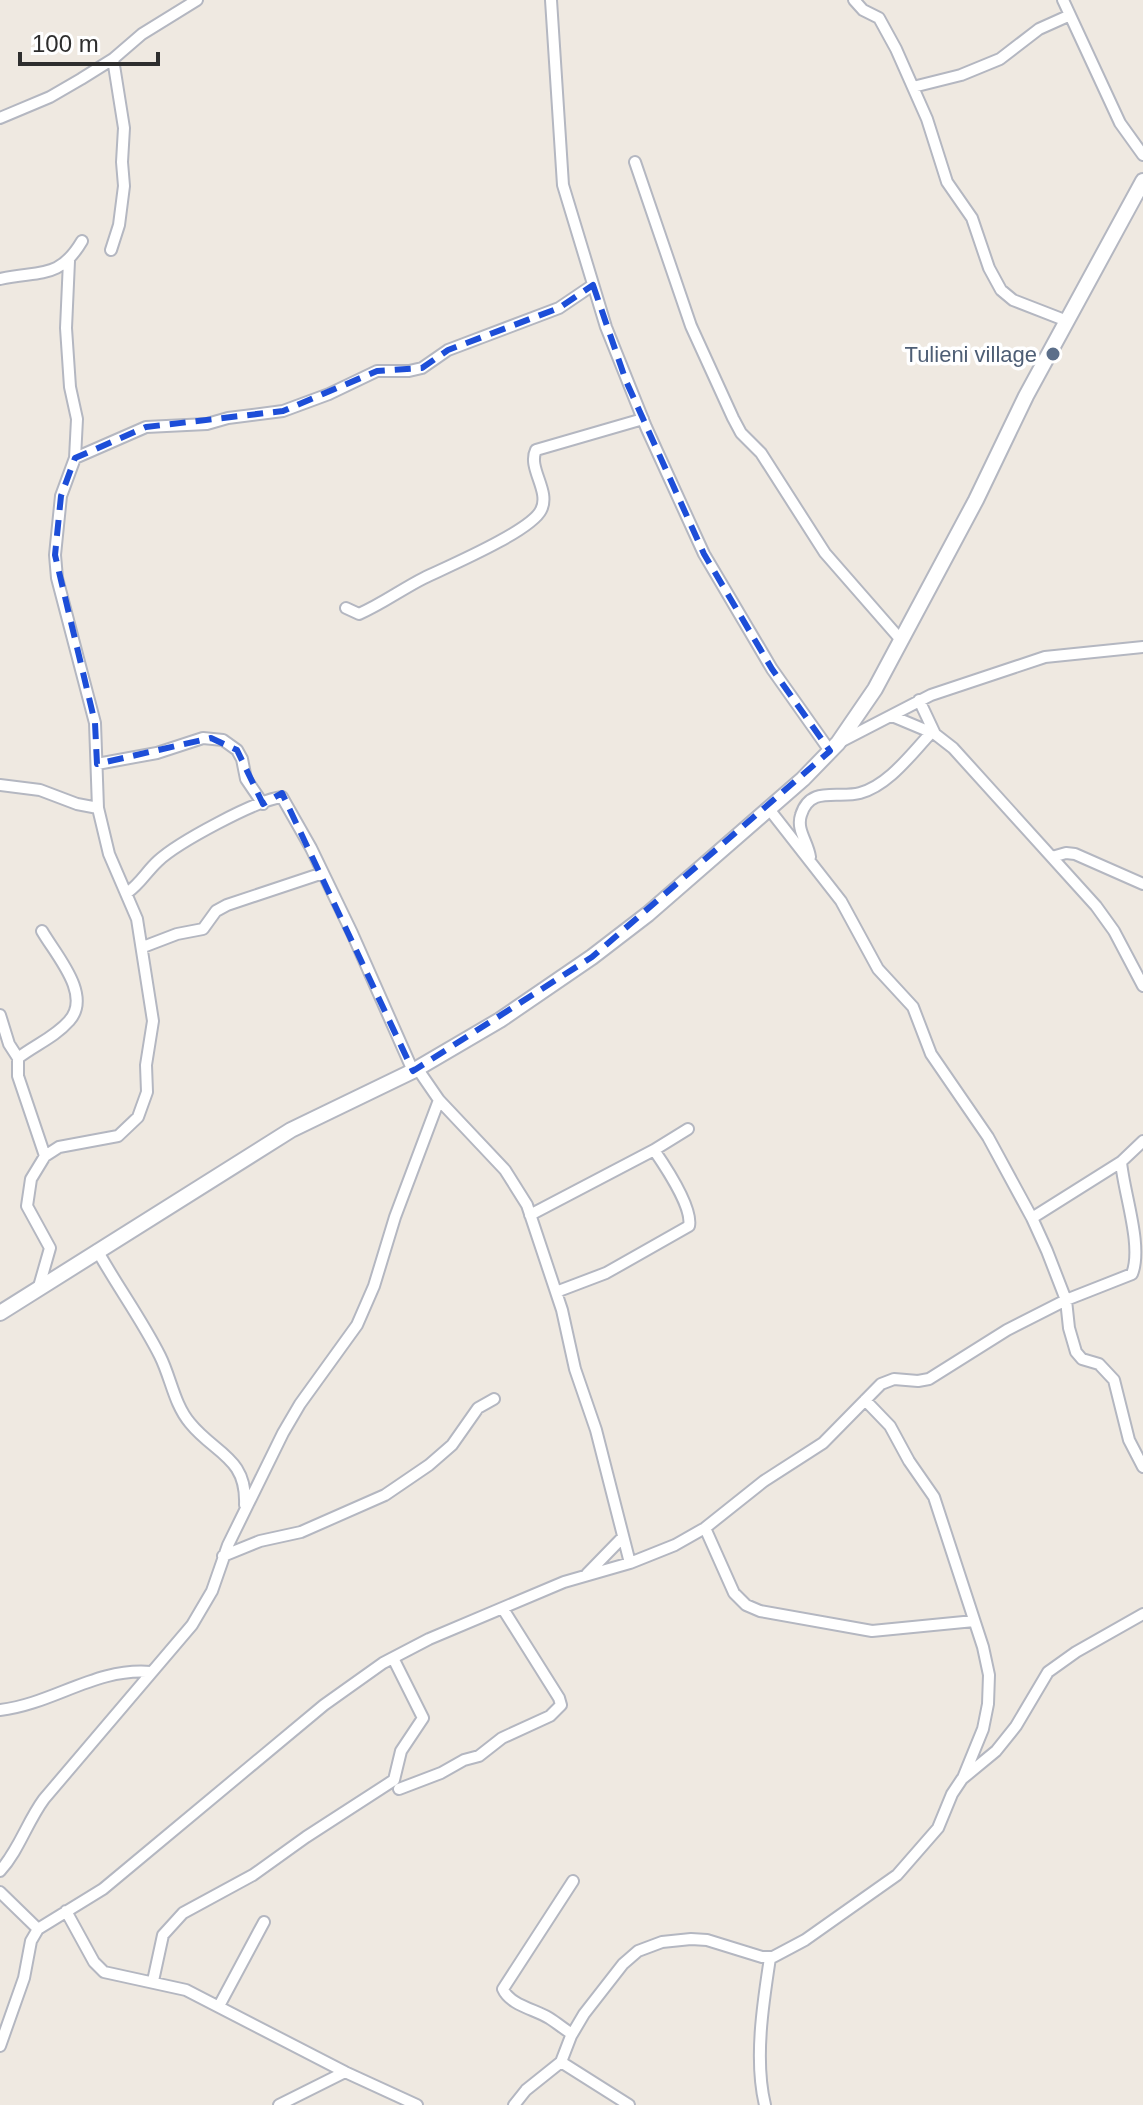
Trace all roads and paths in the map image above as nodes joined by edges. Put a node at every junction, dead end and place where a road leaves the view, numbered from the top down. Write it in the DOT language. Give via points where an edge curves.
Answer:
graph roads {
  1 [pos="197,0"];
  2 [pos="551,0"];
  3 [pos="854,0"];
  4 [pos="1063,0"];
  5 [pos="1068,16"];
  6 [pos="113,59"];
  7 [pos="913,87"];
  8 [pos="0,118"];
  9 [pos="1143,155"];
  10 [pos="635,162"];
  11 [pos="1143,181"];
  12 [pos="82,241"];
  13 [pos="111,250"];
  14 [pos="69,261"];
  15 [pos="0,279"];
  16 [pos="593,285"];
  17 [pos="1067,321"];
  18 [pos="643,419"];
  19 [pos="75,458"];
  20 [pos="346,608"];
  21 [pos="901,640"];
  22 [pos="1143,647"];
  23 [pos="919,700"];
  24 [pos="892,716"];
  25 [pos="933,734"];
  26 [pos="834,747"];
  27 [pos="97,764"];
  28 [pos="0,785"];
  29 [pos="263,804"];
  30 [pos="98,808"];
  31 [pos="769,809"];
  32 [pos="1052,857"];
  33 [pos="810,859"];
  34 [pos="323,873"];
  35 [pos="1143,884"];
  36 [pos="127,893"];
  37 [pos="42,931"];
  38 [pos="143,947"];
  39 [pos="1143,986"];
  40 [pos="0,1015"];
  41 [pos="18,1058"];
  42 [pos="415,1070"];
  43 [pos="439,1100"];
  44 [pos="688,1129"];
  45 [pos="1143,1141"];
  46 [pos="654,1150"];
  47 [pos="45,1156"];
  48 [pos="1121,1162"];
  49 [pos="530,1215"];
  50 [pos="1032,1218"];
  51 [pos="97,1250"];
  52 [pos="38,1290"];
  53 [pos="556,1292"];
  54 [pos="1066,1300"];
  55 [pos="0,1313"];
  56 [pos="494,1399"];
  57 [pos="865,1400"];
  58 [pos="1143,1467"];
  59 [pos="244,1510"];
  60 [pos="705,1528"];
  61 [pos="622,1538"];
  62 [pos="223,1556"];
  63 [pos="630,1563"];
  64 [pos="585,1575"];
  65 [pos="503,1609"];
  66 [pos="1143,1614"];
  67 [pos="974,1621"];
  68 [pos="393,1658"];
  69 [pos="151,1672"];
  70 [pos="0,1710"];
  71 [pos="962,1779"];
  72 [pos="399,1789"];
  73 [pos="0,1871"];
  74 [pos="573,1881"];
  75 [pos="0,1892"];
  76 [pos="66,1911"];
  77 [pos="264,1922"];
  78 [pos="38,1929"];
  79 [pos="770,1958"];
  80 [pos="153,1981"];
  81 [pos="219,2006"];
  82 [pos="572,2034"];
  83 [pos="0,2046"];
  84 [pos="561,2062"];
  85 [pos="345,2072"];
  86 [pos="279,2105"];
  87 [pos="417,2105"];
  88 [pos="514,2105"];
  89 [pos="629,2105"];
  90 [pos="765,2105"];
  1 -- 6 [label="street"];
  2 -- 16 [label="street" via="563,185"];
  3 -- 7 [label="street" via="879,18"];
  4 -- 5 [label="street"];
  5 -- 7 [label="street" via="1039,29 1000,59"];
  5 -- 9 [label="street" via="1120,123"];
  6 -- 8 [label="street" via="50,97"];
  6 -- 13 [label="street" via="124,128 124,186"];
  7 -- 17 [label="street" via="947,182 972,218 1001,290"];
  10 -- 21 [label="street" via="691,326 737,425 825,553"];
  11 -- 17 [label="street"];
  12 -- 14 [label="street"];
  14 -- 15 [label="street" via="58,269"];
  14 -- 19 [label="street" via="66,328 77,411"];
  16 -- 18 [label="street"];
  16 -- 19 [label="street" via="559,308 448,350 422,368 377,371 283,411 207,424 146,427"];
  17 -- 21 [label="street"];
  18 -- 20 [label="street" via="536,450 533,459 544,502 528,526 371,609 359,614"];
  18 -- 26 [label="street" via="738,616"];
  19 -- 27 [label="street" via="61,496 55,555 95,723"];
  21 -- 26 [label="street"];
  22 -- 23 [label="street" via="1055,655"];
  23 -- 24 [label="street"];
  23 -- 25 [label="street"];
  24 -- 25 [label="street"];
  24 -- 26 [label="street"];
  25 -- 32 [label="street" via="953,748"];
  25 -- 33 [label="street" via="877,786 854,795 820,794 806,805 800,828"];
  26 -- 31 [label="street"];
  27 -- 29 [label="street" via="203,738 223,740 239,754 246,779"];
  27 -- 30 [label="street"];
  28 -- 30 [label="street" via="40,790"];
  29 -- 34 [label="street" via="284,799"];
  29 -- 36 [label="street" via="221,821 164,856"];
  30 -- 36 [label="street" via="109,854"];
  31 -- 33 [label="street"];
  31 -- 42 [label="street" via="592,957"];
  32 -- 35 [label="street" via="1075,854"];
  32 -- 39 [label="street" via="1114,931"];
  33 -- 50 [label="street" via="849,914 878,969 913,1007 931,1054 988,1137"];
  34 -- 38 [label="street" via="227,905 203,929"];
  34 -- 42 [label="street"];
  36 -- 38 [label="street"];
  37 -- 41 [label="street" via="75,990 76,1009 68,1023"];
  38 -- 47 [label="street" via="153,1021 145,1104 118,1136 67,1144"];
  40 -- 41 [label="street"];
  41 -- 47 [label="street" via="18,1076"];
  42 -- 43 [label="street"];
  42 -- 51 [label="street" via="295,1128"];
  43 -- 49 [label="street" via="505,1170"];
  43 -- 59 [label="street" via="357,1325 300,1404"];
  44 -- 46 [label="street"];
  45 -- 48 [label="street"];
  46 -- 49 [label="street"];
  46 -- 53 [label="street" via="678,1189 689,1226 606,1273"];
  47 -- 52 [label="street" via="31,1179 27,1200 34,1224 50,1248"];
  48 -- 50 [label="street"];
  48 -- 54 [label="street" via="1139,1217 1139,1268"];
  49 -- 53 [label="street"];
  50 -- 54 [label="street"];
  51 -- 52 [label="street"];
  51 -- 59 [label="street" via="157,1352 188,1421 236,1466 245,1488"];
  52 -- 55 [label="street"];
  53 -- 61 [label="street"];
  54 -- 57 [label="street" via="940,1374 918,1381 887,1381"];
  54 -- 58 [label="street" via="1076,1352 1114,1380 1129,1440"];
  56 -- 62 [label="street" via="478,1408 452,1445 385,1495 301,1532"];
  57 -- 60 [label="street" via="823,1443"];
  57 -- 67 [label="street" via="890,1426 934,1497"];
  59 -- 62 [label="street"];
  60 -- 63 [label="street"];
  60 -- 67 [label="street" via="734,1593 760,1611 872,1631"];
  61 -- 63 [label="street"];
  61 -- 64 [label="street"];
  62 -- 69 [label="street" via="212,1591 192,1625"];
  63 -- 64 [label="street"];
  64 -- 65 [label="street"];
  65 -- 68 [label="street"];
  65 -- 72 [label="street" via="561,1705 479,1756"];
  66 -- 71 [label="street" via="1048,1672 996,1751"];
  67 -- 71 [label="street" via="989,1675 988,1704"];
  68 -- 76 [label="street" via="324,1705 103,1889"];
  68 -- 80 [label="street" via="423,1718 401,1751 391,1784 246,1880 183,1913 165,1930"];
  69 -- 70 [label="street" via="104,1676"];
  69 -- 73 [label="street" via="31,1816"];
  71 -- 79 [label="street" via="938,1828 908,1865 818,1931"];
  74 -- 82 [label="street" via="503,1989"];
  75 -- 78 [label="street"];
  76 -- 78 [label="street"];
  76 -- 80 [label="street" via="98,1967 116,1976"];
  77 -- 81 [label="street"];
  78 -- 83 [label="street"];
  79 -- 82 [label="street" via="707,1940 649,1945 623,1964"];
  79 -- 90 [label="street" via="760,2079"];
  80 -- 81 [label="street"];
  81 -- 85 [label="street"];
  82 -- 84 [label="street"];
  84 -- 88 [label="street"];
  84 -- 89 [label="street"];
  85 -- 86 [label="street"];
  85 -- 87 [label="street"];
}
